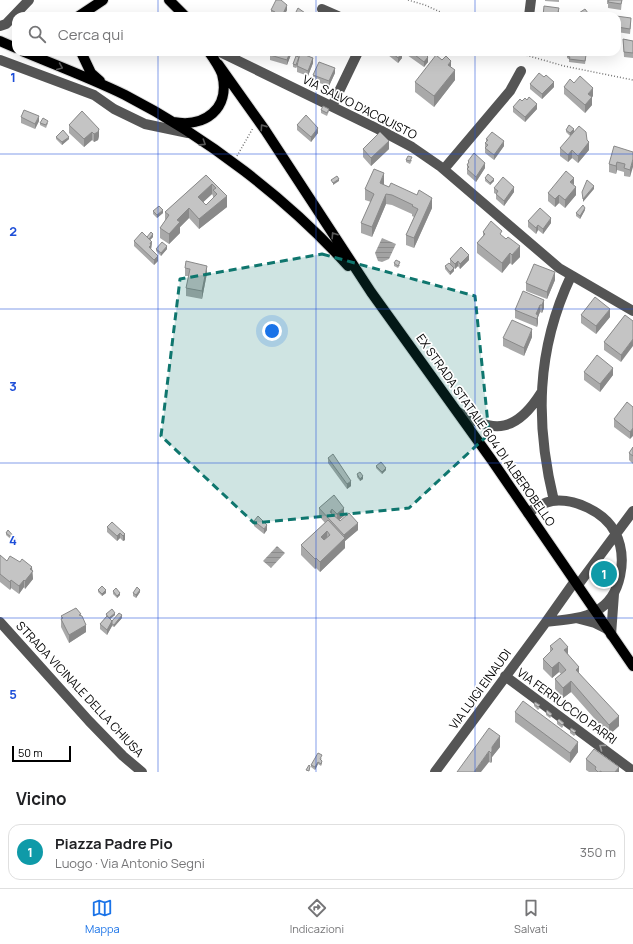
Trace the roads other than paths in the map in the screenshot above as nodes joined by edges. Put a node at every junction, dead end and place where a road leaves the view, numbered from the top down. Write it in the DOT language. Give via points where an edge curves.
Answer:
graph roads {
  1 [pos="29,0"];
  2 [pos="169,0"];
  3 [pos="174,0"];
  4 [pos="531,0"];
  5 [pos="100,2"];
  6 [pos="322,9"];
  7 [pos="18,12"];
  8 [pos="85,12"];
  9 [pos="91,12"];
  10 [pos="181,12"];
  11 [pos="182,12"];
  12 [pos="329,12"];
  13 [pos="530,12"];
  14 [pos="12,18"];
  15 [pos="0,26"];
  16 [pos="0,40"];
  17 [pos="12,42"];
  18 [pos="12,46"];
  19 [pos="33,56"];
  20 [pos="83,56"];
  21 [pos="213,56"];
  22 [pos="228,56"];
  23 [pos="356,56"];
  24 [pos="0,60"];
  25 [pos="218,64"];
  26 [pos="522,71"];
  27 [pos="104,86"];
  28 [pos="332,106"];
  29 [pos="170,122"];
  30 [pos="188,133"];
  31 [pos="444,169"];
  32 [pos="571,276"];
  33 [pos="371,292"];
  34 [pos="633,311"];
  35 [pos="541,393"];
  36 [pos="458,412"];
  37 [pos="554,501"];
  38 [pos="633,510"];
  39 [pos="528,513"];
  40 [pos="616,534"];
  41 [pos="576,583"];
  42 [pos="614,594"];
  43 [pos="596,611"];
  44 [pos="574,618"];
  45 [pos="0,622"];
  46 [pos="546,622"];
  47 [pos="609,632"];
  48 [pos="631,660"];
  49 [pos="505,676"];
  50 [pos="633,770"];
  51 [pos="142,772"];
  52 [pos="436,772"];
  1 -- 7 [label="street"];
  2 -- 10 [label="main road"];
  3 -- 11 [label="street"];
  4 -- 13 [label="street"];
  5 -- 8 [label="main road"];
  5 -- 9 [label="main road"];
  6 -- 12 [label="street"];
  14 -- 15 [label="street"];
  16 -- 17 [label="main road"];
  16 -- 18 [label="main road"];
  19 -- 27 [label="main road, EX STRADA STATALE 604 DI ALBEROBELLO, one-way"];
  20 -- 27 [label="main road" via="90,73"];
  21 -- 25 [label="main road, EX STRADA STATALE 604 DI ALBEROBELLO"];
  22 -- 28 [label="street, VIA SALVO D'ACQUISTO"];
  23 -- 28 [label="street"];
  24 -- 30 [label="street" via="94,95 114,109 145,124"];
  25 -- 29 [label="main road" via="223,92 215,112 203,121"];
  33 -- 25 [label="main road, EX STRADA STATALE 604 DI ALBEROBELLO, one-way"];
  26 -- 31 [label="street" via="510,91"];
  27 -- 29 [label="main road, EX STRADA STATALE 604 DI ALBEROBELLO"];
  28 -- 31 [label="street, VIA SALVO D'ACQUISTO" via="412,147"];
  29 -- 30 [label="main road, EX STRADA STATALE 604 DI ALBEROBELLO"];
  30 -- 33 [label="main road, EX STRADA STATALE 604 DI ALBEROBELLO, one-way" via="232,163 303,222 340,257"];
  31 -- 32 [label="street, VIA SALVO D'ACQUISTO" via="520,237"];
  32 -- 34 [label="street, VIA SALVO D'ACQUISTO"];
  32 -- 35 [label="street" via="547,346"];
  33 -- 36 [label="main road, EX STRADA STATALE 604 DI ALBEROBELLO"];
  35 -- 36 [label="street" via="526,414 506,426 484,426"];
  35 -- 37 [label="street" via="543,442"];
  36 -- 39 [label="main road, EX STRADA STATALE 604 DI ALBEROBELLO"];
  37 -- 39 [label="street" via="542,504"];
  37 -- 40 [label="street" via="584,506 602,518"];
  38 -- 40 [label="street, VIA LUIGI EINAUDI"];
  39 -- 41 [label="main road, EX STRADA STATALE 604 DI ALBEROBELLO"];
  40 -- 41 [label="street, VIA LUIGI EINAUDI"];
  40 -- 42 [label="street" via="621,571"];
  41 -- 43 [label="main road, EX STRADA STATALE 604 DI ALBEROBELLO"];
  41 -- 46 [label="street, VIA LUIGI EINAUDI"];
  42 -- 43 [label="street"];
  42 -- 47 [label="street"];
  43 -- 44 [label="street"];
  43 -- 47 [label="main road, EX STRADA STATALE 604 DI ALBEROBELLO"];
  44 -- 46 [label="street"];
  44 -- 47 [label="street" via="595,623"];
  45 -- 51 [label="street, STRADA VICINALE DELLA CHIUSA" via="123,756"];
  46 -- 49 [label="street, VIA LUIGI EINAUDI"];
  47 -- 48 [label="main road, EX STRADA STATALE 604 DI ALBEROBELLO"];
  50 -- 49 [label="street, VIA FERRUCCIO PARRI, one-way"];
  49 -- 52 [label="street, VIA LUIGI EINAUDI"];
}
